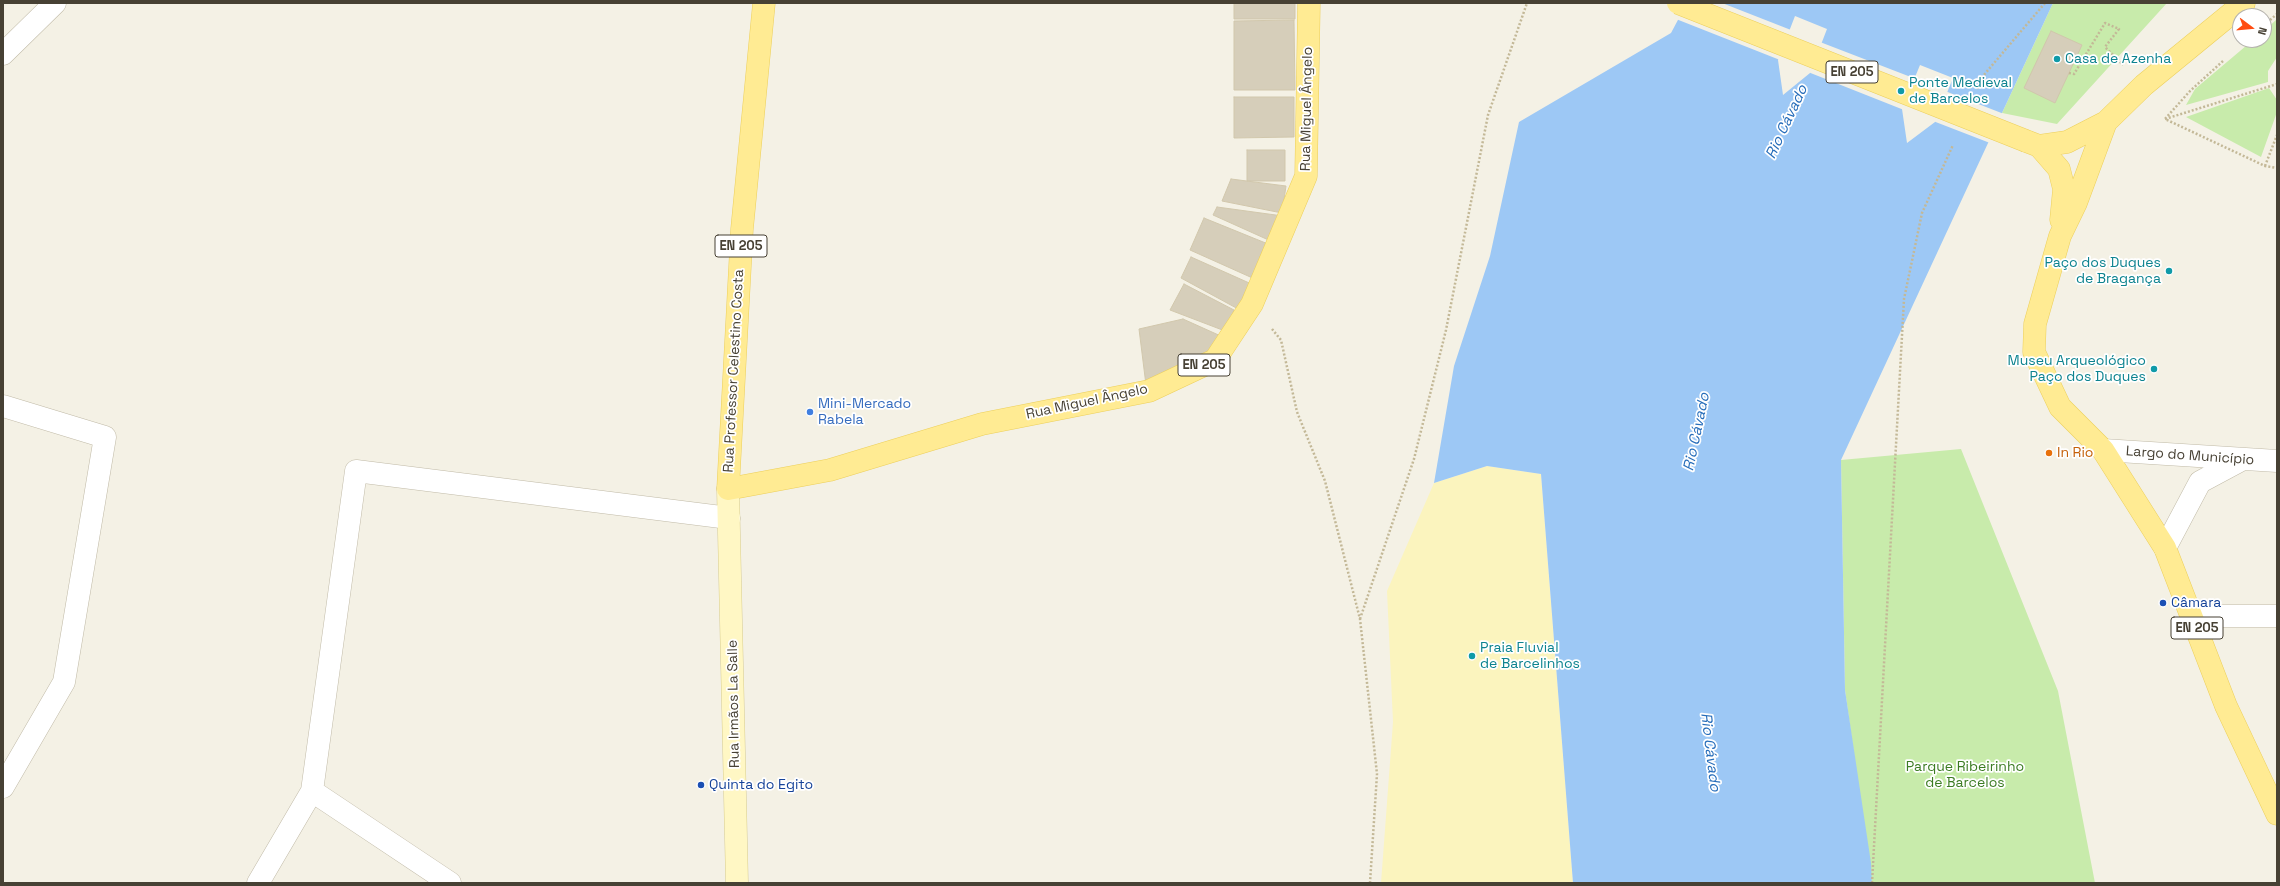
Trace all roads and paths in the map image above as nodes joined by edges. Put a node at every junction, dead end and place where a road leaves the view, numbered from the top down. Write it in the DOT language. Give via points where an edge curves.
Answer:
graph roads {
  1 [pos="55,3"];
  2 [pos="764,3"];
  3 [pos="1309,3"];
  4 [pos="1527,3"];
  5 [pos="1678,3"];
  6 [pos="2045,3"];
  7 [pos="2244,3"];
  8 [pos="2105,47"];
  9 [pos="3,54"];
  10 [pos="2225,60"];
  11 [pos="2069,73"];
  12 [pos="2277,84"];
  13 [pos="1977,90"];
  14 [pos="2165,119"];
  15 [pos="2106,122"];
  16 [pos="2277,135"];
  17 [pos="1954,141"];
  18 [pos="2032,144"];
  19 [pos="2266,166"];
  20 [pos="2277,168"];
  21 [pos="2060,236"];
  22 [pos="1252,304"];
  23 [pos="3,406"];
  24 [pos="2103,450"];
  25 [pos="2243,459"];
  26 [pos="2277,461"];
  27 [pos="728,489"];
  28 [pos="729,518"];
  29 [pos="2165,548"];
  30 [pos="732,596"];
  31 [pos="2192,616"];
  32 [pos="2277,616"];
  33 [pos="1360,619"];
  34 [pos="3,786"];
  35 [pos="312,791"];
  36 [pos="2277,814"];
  37 [pos="258,883"];
  38 [pos="450,883"];
  39 [pos="737,883"];
  40 [pos="1370,883"];
  41 [pos="1872,883"];
  1 -- 9 [label="street"];
  2 -- 27 [label="main road, Rua Professor Celestino Costa / EN 205" via="742,229"];
  3 -- 22 [label="main road, Rua Miguel Ângelo / EN 205" via="1306,176"];
  4 -- 33 [label="path" via="1488,115 1446,330 1414,459"];
  5 -- 18 [label="main road, EN 205, bridge"];
  6 -- 13 [label="path" via="1983,76"];
  7 -- 15 [label="main road, EN 205" via="2144,85"];
  8 -- 11 [label="path" via="2119,29 2105,24 2074,74"];
  10 -- 14 [label="path" via="2190,91"];
  12 -- 14 [label="path"];
  14 -- 19 [label="path"];
  15 -- 18 [label="main road, EN 205" via="2067,142"];
  15 -- 21 [label="main road, EN 205" via="2076,203"];
  16 -- 19 [label="path"];
  17 -- 41 [label="path" via="1922,213 1904,299"];
  18 -- 21 [label="main road, EN 205" via="2058,169 2064,189"];
  19 -- 20 [label="path"];
  21 -- 24 [label="main road, EN 205" via="2035,324 2034,352 2060,407"];
  22 -- 27 [label="main road, Rua Miguel Ângelo / EN 205" via="1215,360 1149,391 982,424 830,470"];
  22 -- 33 [label="path" via="1281,340 1297,412 1324,482"];
  23 -- 34 [label="street" via="105,437 64,682"];
  24 -- 25 [label="street, Largo do Município"];
  24 -- 29 [label="main road, EN 205"];
  25 -- 26 [label="street, Largo do Município"];
  25 -- 29 [label="street" via="2200,482"];
  27 -- 28 [label="main road, Rua Professor Celestino Costa"];
  28 -- 30 [label="main road, Rua Professor Celestino Costa"];
  28 -- 35 [label="street" via="356,471"];
  29 -- 31 [label="main road, EN 205"];
  30 -- 39 [label="main road, Rua Irmãos La Salle"];
  31 -- 32 [label="street"];
  31 -- 36 [label="main road, EN 205" via="2226,706"];
  33 -- 40 [label="path" via="1377,774"];
  35 -- 37 [label="street"];
  35 -- 38 [label="street"];
}
